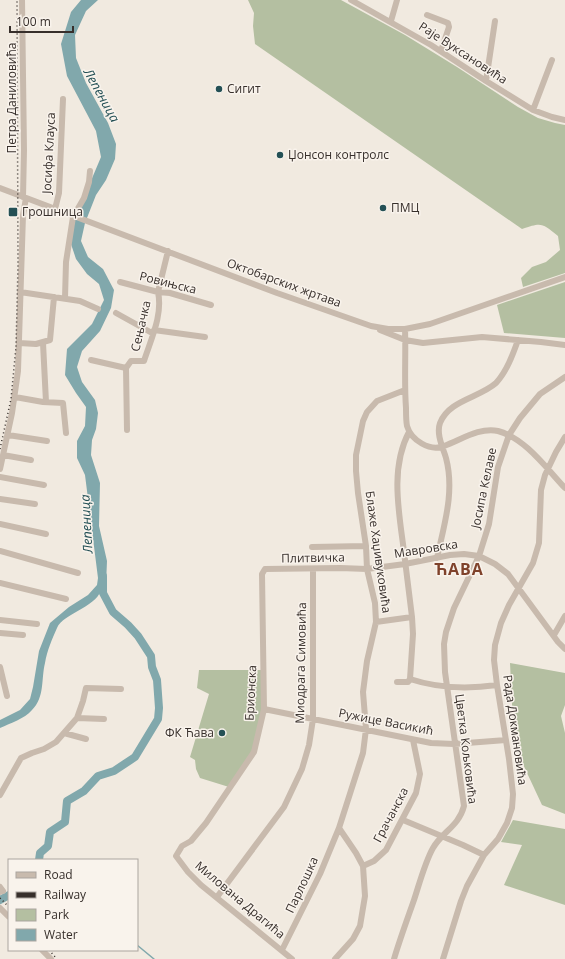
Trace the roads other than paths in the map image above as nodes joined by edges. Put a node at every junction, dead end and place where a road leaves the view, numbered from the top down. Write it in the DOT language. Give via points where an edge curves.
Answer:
graph roads {
  1 [pos="22,0"];
  2 [pos="351,0"];
  3 [pos="397,0"];
  4 [pos="427,15"];
  5 [pos="391,21"];
  6 [pos="495,21"];
  7 [pos="441,51"];
  8 [pos="552,60"];
  9 [pos="486,81"];
  10 [pos="63,99"];
  11 [pos="533,110"];
  12 [pos="565,119"];
  13 [pos="90,170"];
  14 [pos="0,188"];
  15 [pos="25,197"];
  16 [pos="55,209"];
  17 [pos="75,217"];
  18 [pos="168,251"];
  19 [pos="565,277"];
  20 [pos="120,282"];
  21 [pos="20,292"];
  22 [pos="158,292"];
  23 [pos="54,297"];
  24 [pos="65,298"];
  25 [pos="211,305"];
  26 [pos="98,309"];
  27 [pos="116,314"];
  28 [pos="371,326"];
  29 [pos="405,329"];
  30 [pos="153,332"];
  31 [pos="205,337"];
  32 [pos="405,340"];
  33 [pos="518,340"];
  34 [pos="19,343"];
  35 [pos="43,343"];
  36 [pos="565,345"];
  37 [pos="91,360"];
  38 [pos="126,368"];
  39 [pos="565,377"];
  40 [pos="404,390"];
  41 [pos="15,397"];
  42 [pos="46,402"];
  43 [pos="127,430"];
  44 [pos="409,432"];
  45 [pos="66,433"];
  46 [pos="8,435"];
  47 [pos="509,435"];
  48 [pos="565,437"];
  49 [pos="47,441"];
  50 [pos="441,447"];
  51 [pos="4,455"];
  52 [pos="31,460"];
  53 [pos="0,469"];
  54 [pos="547,469"];
  55 [pos="0,477"];
  56 [pos="44,485"];
  57 [pos="565,488"];
  58 [pos="0,499"];
  59 [pos="35,504"];
  60 [pos="0,524"];
  61 [pos="46,534"];
  62 [pos="366,546"];
  63 [pos="312,547"];
  64 [pos="0,551"];
  65 [pos="479,556"];
  66 [pos="437,558"];
  67 [pos="405,564"];
  68 [pos="313,569"];
  69 [pos="366,569"];
  70 [pos="78,573"];
  71 [pos="262,574"];
  72 [pos="0,583"];
  73 [pos="519,588"];
  74 [pos="66,599"];
  75 [pos="565,616"];
  76 [pos="412,617"];
  77 [pos="0,620"];
  78 [pos="376,622"];
  79 [pos="37,624"];
  80 [pos="0,633"];
  81 [pos="23,635"];
  82 [pos="554,635"];
  83 [pos="565,650"];
  84 [pos="0,667"];
  85 [pos="410,679"];
  86 [pos="397,682"];
  87 [pos="497,685"];
  88 [pos="446,686"];
  89 [pos="121,689"];
  90 [pos="7,696"];
  91 [pos="264,709"];
  92 [pos="77,718"];
  93 [pos="104,719"];
  94 [pos="313,719"];
  95 [pos="366,729"];
  96 [pos="64,733"];
  97 [pos="86,740"];
  98 [pos="413,740"];
  99 [pos="506,740"];
  100 [pos="454,744"];
  101 [pos="0,795"];
  102 [pos="403,820"];
  103 [pos="338,828"];
  104 [pos="442,836"];
  105 [pos="484,855"];
  106 [pos="176,856"];
  107 [pos="363,866"];
  108 [pos="217,898"];
  109 [pos="0,908"];
  110 [pos="8,916"];
  111 [pos="282,950"];
  112 [pos="43,951"];
  113 [pos="51,959"];
  114 [pos="292,959"];
  115 [pos="335,959"];
  116 [pos="394,959"];
  117 [pos="443,959"];
  1 -- 15 [label="street, Петра Даниловића"];
  2 -- 5 [label="street, Раје Вуксановића"];
  3 -- 5 [label="street"];
  4 -- 7 [label="street" via="448,23"];
  5 -- 7 [label="street, Раје Вуксановића"];
  6 -- 9 [label="street"];
  7 -- 9 [label="street, Раје Вуксановића"];
  8 -- 11 [label="street"];
  9 -- 11 [label="street, Раје Вуксановића"];
  10 -- 16 [label="street, Јосифа Клауса" via="59,193"];
  11 -- 12 [label="street, Раје Вуксановића"];
  13 -- 17 [label="street" via="84,198"];
  14 -- 15 [label="street, Октобарских жртава"];
  15 -- 16 [label="street, Октобарских жртава"];
  15 -- 21 [label="street, Петра Даниловића"];
  16 -- 17 [label="street, Октобарских жртава"];
  17 -- 18 [label="street, Октобарских жртава"];
  17 -- 24 [label="street" via="66,262"];
  18 -- 22 [label="street, Сењачка"];
  18 -- 28 [label="street, Октобарских жртава"];
  19 -- 29 [label="street, Октобарских жртава" via="430,324"];
  20 -- 22 [label="street, Ровињска"];
  21 -- 23 [label="street"];
  21 -- 34 [label="street, Петра Даниловића"];
  22 -- 25 [label="street, Ровињска"];
  22 -- 30 [label="street, Сењачка" via="159,310"];
  23 -- 24 [label="street"];
  23 -- 35 [label="street" via="50,340"];
  24 -- 26 [label="street"];
  27 -- 30 [label="street"];
  28 -- 29 [label="street, Октобарских жртава"];
  28 -- 32 [label="street"];
  29 -- 32 [label="street"];
  30 -- 31 [label="street"];
  30 -- 38 [label="street, Сењачка" via="144,361 131,361"];
  32 -- 33 [label="street" via="423,342 482,337"];
  32 -- 40 [label="street"];
  33 -- 36 [label="street"];
  33 -- 50 [label="street" via="507,367 495,383 445,414 440,424"];
  34 -- 35 [label="street"];
  34 -- 41 [label="street, Петра Даниловића"];
  35 -- 42 [label="street"];
  37 -- 38 [label="street"];
  38 -- 43 [label="street"];
  39 -- 47 [label="street, Јосипа Келаве" via="540,394"];
  40 -- 44 [label="street"];
  40 -- 62 [label="street, Блаже Хаџивуковића" via="377,401 363,421 356,455 356,471"];
  41 -- 42 [label="street"];
  41 -- 46 [label="street, Петра Даниловића"];
  42 -- 45 [label="street" via="64,403"];
  44 -- 50 [label="street" via="420,443 430,447"];
  44 -- 67 [label="street" via="400,454 397,487"];
  46 -- 49 [label="street"];
  46 -- 51 [label="street, Петра Даниловића"];
  47 -- 50 [label="street" via="487,430"];
  47 -- 54 [label="street" via="520,441"];
  47 -- 65 [label="street, Јосипа Келаве" via="498,467 489,524"];
  48 -- 54 [label="street, Рада Докмановића"];
  50 -- 66 [label="street" via="446,459 449,496"];
  51 -- 52 [label="street"];
  51 -- 53 [label="street, Петра Даниловића"];
  54 -- 57 [label="street"];
  54 -- 73 [label="street, Рада Докмановића" via="541,490 539,543 533,563"];
  55 -- 56 [label="street"];
  58 -- 59 [label="street"];
  60 -- 61 [label="street"];
  62 -- 63 [label="street"];
  62 -- 69 [label="street, Блаже Хаџивуковића"];
  64 -- 70 [label="street"];
  65 -- 66 [label="street, Мавровска" via="464,554"];
  65 -- 73 [label="street, Мавровска" via="503,569"];
  65 -- 88 [label="street, Цветка Кољковића" via="454,608 446,632"];
  66 -- 67 [label="street, Мавровска"];
  67 -- 69 [label="street, Мавровска"];
  67 -- 76 [label="street"];
  68 -- 69 [label="street, Плитвичка"];
  68 -- 71 [label="street, Плитвичка" via="265,569"];
  68 -- 94 [label="street, Миодрага Симовића"];
  69 -- 78 [label="street, Блаже Хаџивуковића" via="375,603"];
  71 -- 91 [label="street, Брионска"];
  72 -- 74 [label="street"];
  73 -- 82 [label="street, Мавровска"];
  73 -- 87 [label="street, Рада Докмановића" via="495,645"];
  75 -- 82 [label="street"];
  76 -- 78 [label="street"];
  76 -- 85 [label="street"];
  77 -- 79 [label="street"];
  78 -- 95 [label="street, Блаже Хаџивуковића" via="363,692"];
  80 -- 81 [label="street"];
  82 -- 83 [label="street, Мавровска"];
  84 -- 90 [label="street"];
  85 -- 86 [label="street" via="408,682"];
  85 -- 88 [label="street"];
  87 -- 88 [label="street"];
  87 -- 99 [label="street, Рада Докмановића"];
  88 -- 100 [label="street, Цветка Кољковића"];
  89 -- 92 [label="street" via="86,688"];
  91 -- 94 [label="street, Ружице Васикић"];
  91 -- 106 [label="street, Брионска" via="254,752 248,763 206,823 191,842 182,846"];
  92 -- 93 [label="street"];
  92 -- 96 [label="street"];
  94 -- 95 [label="street, Ружице Васикић"];
  94 -- 108 [label="street, Миодрага Симовића" via="302,769 284,807"];
  95 -- 98 [label="street, Ружице Васикић"];
  95 -- 103 [label="street, Блаже Хаџивуковића" via="363,753"];
  96 -- 97 [label="street"];
  96 -- 101 [label="street" via="56,742 44,749 21,758"];
  98 -- 100 [label="street, Ружице Васикић"];
  98 -- 102 [label="street, Грачанска" via="419,769 419,784"];
  99 -- 100 [label="street, Ружице Васикић"];
  99 -- 105 [label="street, Рада Докмановића" via="513,794 512,808 498,839"];
  100 -- 104 [label="street, Цветка Кољковића" via="464,806 452,828"];
  102 -- 104 [label="street"];
  102 -- 107 [label="street, Грачанска" via="386,850 374,861"];
  103 -- 107 [label="street"];
  103 -- 111 [label="street, Парлошка" via="320,874"];
  104 -- 105 [label="street"];
  104 -- 116 [label="street, Цветка Кољковића" via="433,849 419,882"];
  105 -- 117 [label="street, Рада Докмановића" via="461,901"];
  106 -- 108 [label="street, Милована Драгића" via="188,872"];
  107 -- 115 [label="street" via="365,896 360,926 353,939"];
  108 -- 111 [label="street, Милована Драгића"];
  109 -- 110 [label="street"];
  111 -- 114 [label="street, Милована Драгића"];
  112 -- 113 [label="street"];
}
